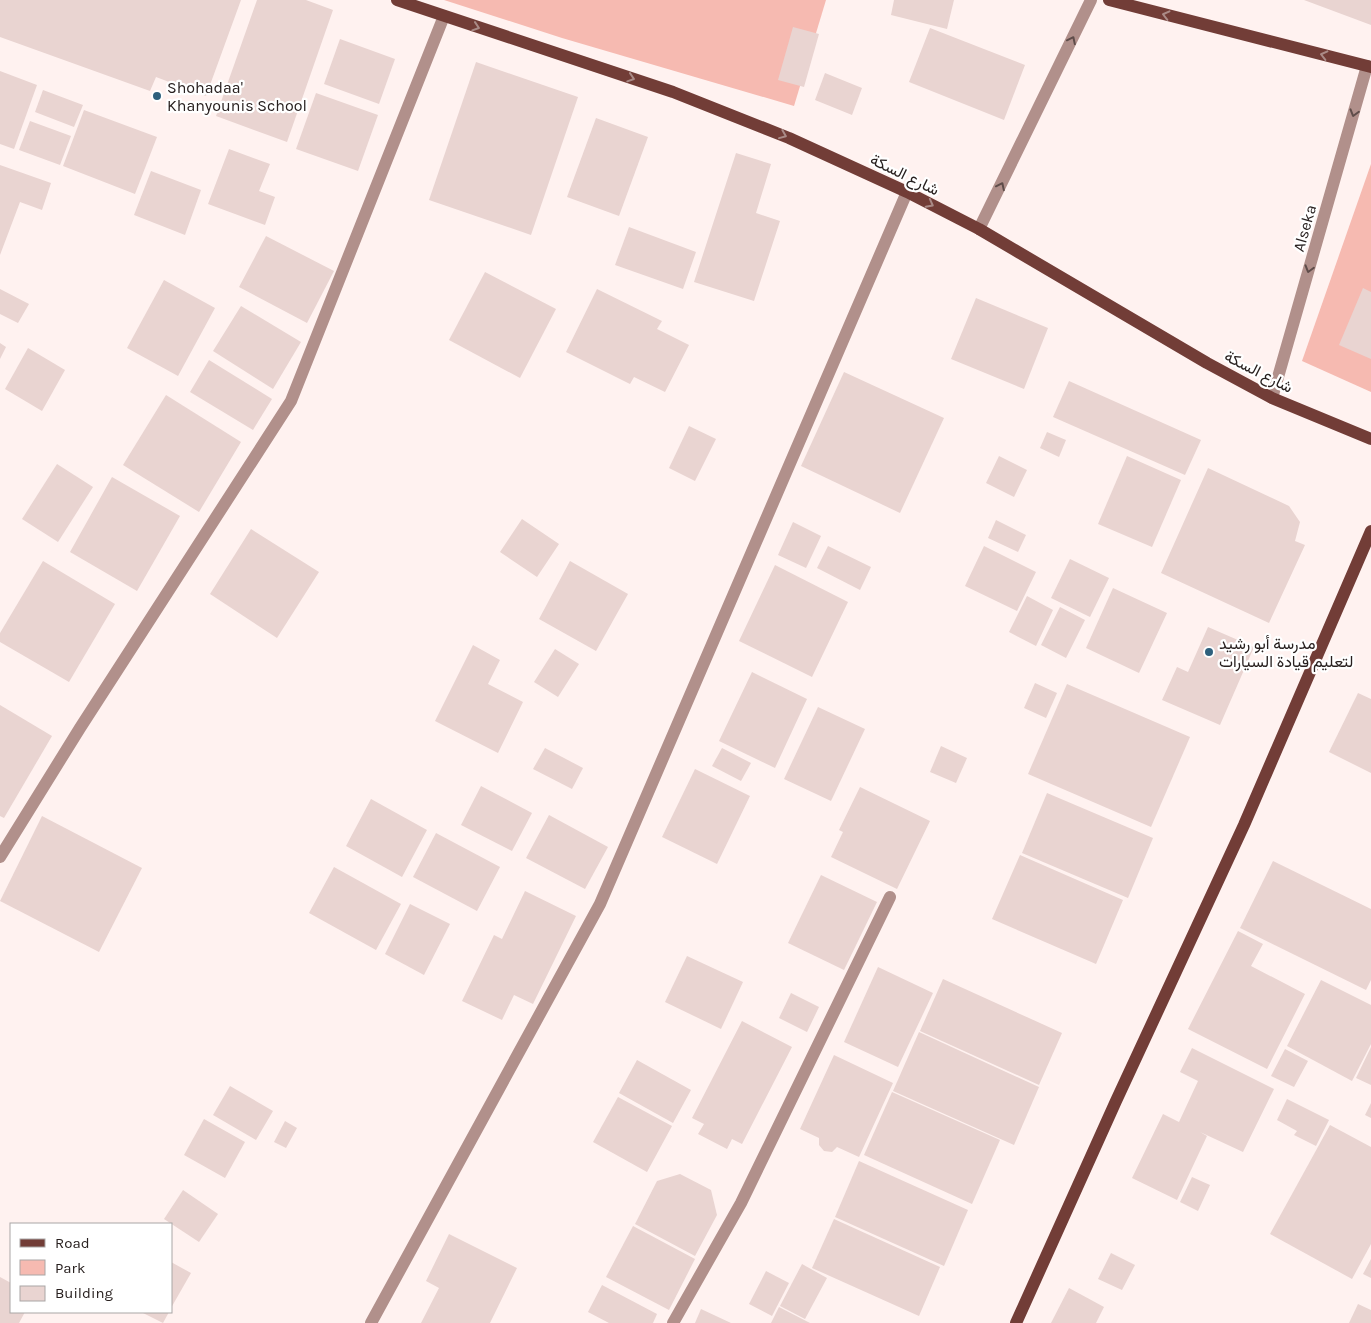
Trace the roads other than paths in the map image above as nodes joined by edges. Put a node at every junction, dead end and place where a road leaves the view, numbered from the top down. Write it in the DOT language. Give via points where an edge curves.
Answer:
graph roads {
  1 [pos="397,0"];
  2 [pos="1092,0"];
  3 [pos="1109,0"];
  4 [pos="444,16"];
  5 [pos="1369,67"];
  6 [pos="907,192"];
  7 [pos="979,229"];
  8 [pos="1272,398"];
  9 [pos="1371,439"];
  10 [pos="1371,531"];
  11 [pos="0,857"];
  12 [pos="890,897"];
  13 [pos="371,1323"];
  14 [pos="673,1323"];
  15 [pos="1016,1323"];
  1 -- 4 [label="main road, شارع السكة"];
  7 -- 2 [label="street, one-way"];
  5 -- 3 [label="main road, one-way"];
  4 -- 6 [label="main road, شارع السكة, one-way" via="673,92 789,138"];
  4 -- 11 [label="street" via="291,401"];
  5 -- 8 [label="street, Alseka, one-way"];
  6 -- 7 [label="main road, شارع السكة, one-way"];
  6 -- 13 [label="street" via="600,904"];
  7 -- 8 [label="main road, شارع السكة"];
  8 -- 9 [label="main road, شارع السكة"];
  10 -- 15 [label="main road" via="1244,825"];
  12 -- 14 [label="street" via="741,1203"];
}
